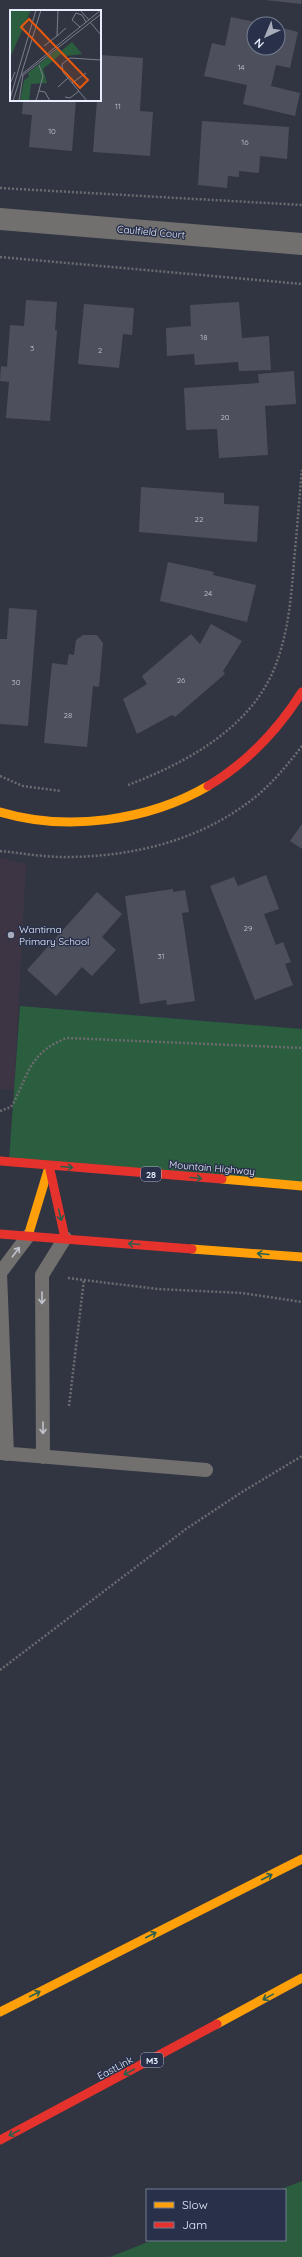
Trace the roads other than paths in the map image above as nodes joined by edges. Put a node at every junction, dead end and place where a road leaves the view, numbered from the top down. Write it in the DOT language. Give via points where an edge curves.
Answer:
graph roads {
  1 [pos="0,219"];
  2 [pos="302,244"];
  3 [pos="301,697"];
  4 [pos="0,812"];
  5 [pos="0,1160"];
  6 [pos="49,1165"];
  7 [pos="302,1186"];
  8 [pos="0,1234"];
  9 [pos="28,1236"];
  10 [pos="65,1238"];
  11 [pos="302,1257"];
  12 [pos="4,1453"];
  13 [pos="43,1456"];
  14 [pos="206,1470"];
  15 [pos="302,1859"];
  16 [pos="302,1978"];
  17 [pos="0,2012"];
  18 [pos="0,2140"];
  1 -- 2 [label="street, Caulfield Court"];
  3 -- 4 [label="main road" via="281,723 242,763 183,799 153,810 83,821 44,822"];
  5 -- 6 [label="main road, Mountain Highway / 28"];
  6 -- 7 [label="main road, Mountain Highway / 28, one-way"];
  6 -- 9 [label="main road"];
  6 -- 10 [label="main road, one-way"];
  8 -- 9 [label="main road"];
  9 -- 10 [label="main road"];
  12 -- 9 [label="lane, one-way" via="0,1273"];
  11 -- 10 [label="main road, one-way"];
  10 -- 13 [label="lane, one-way" via="42,1275"];
  12 -- 13 [label="lane"];
  13 -- 14 [label="lane"];
  17 -- 15 [label="main road, one-way"];
  16 -- 18 [label="main road, EastLink / M3, one-way"];
}
